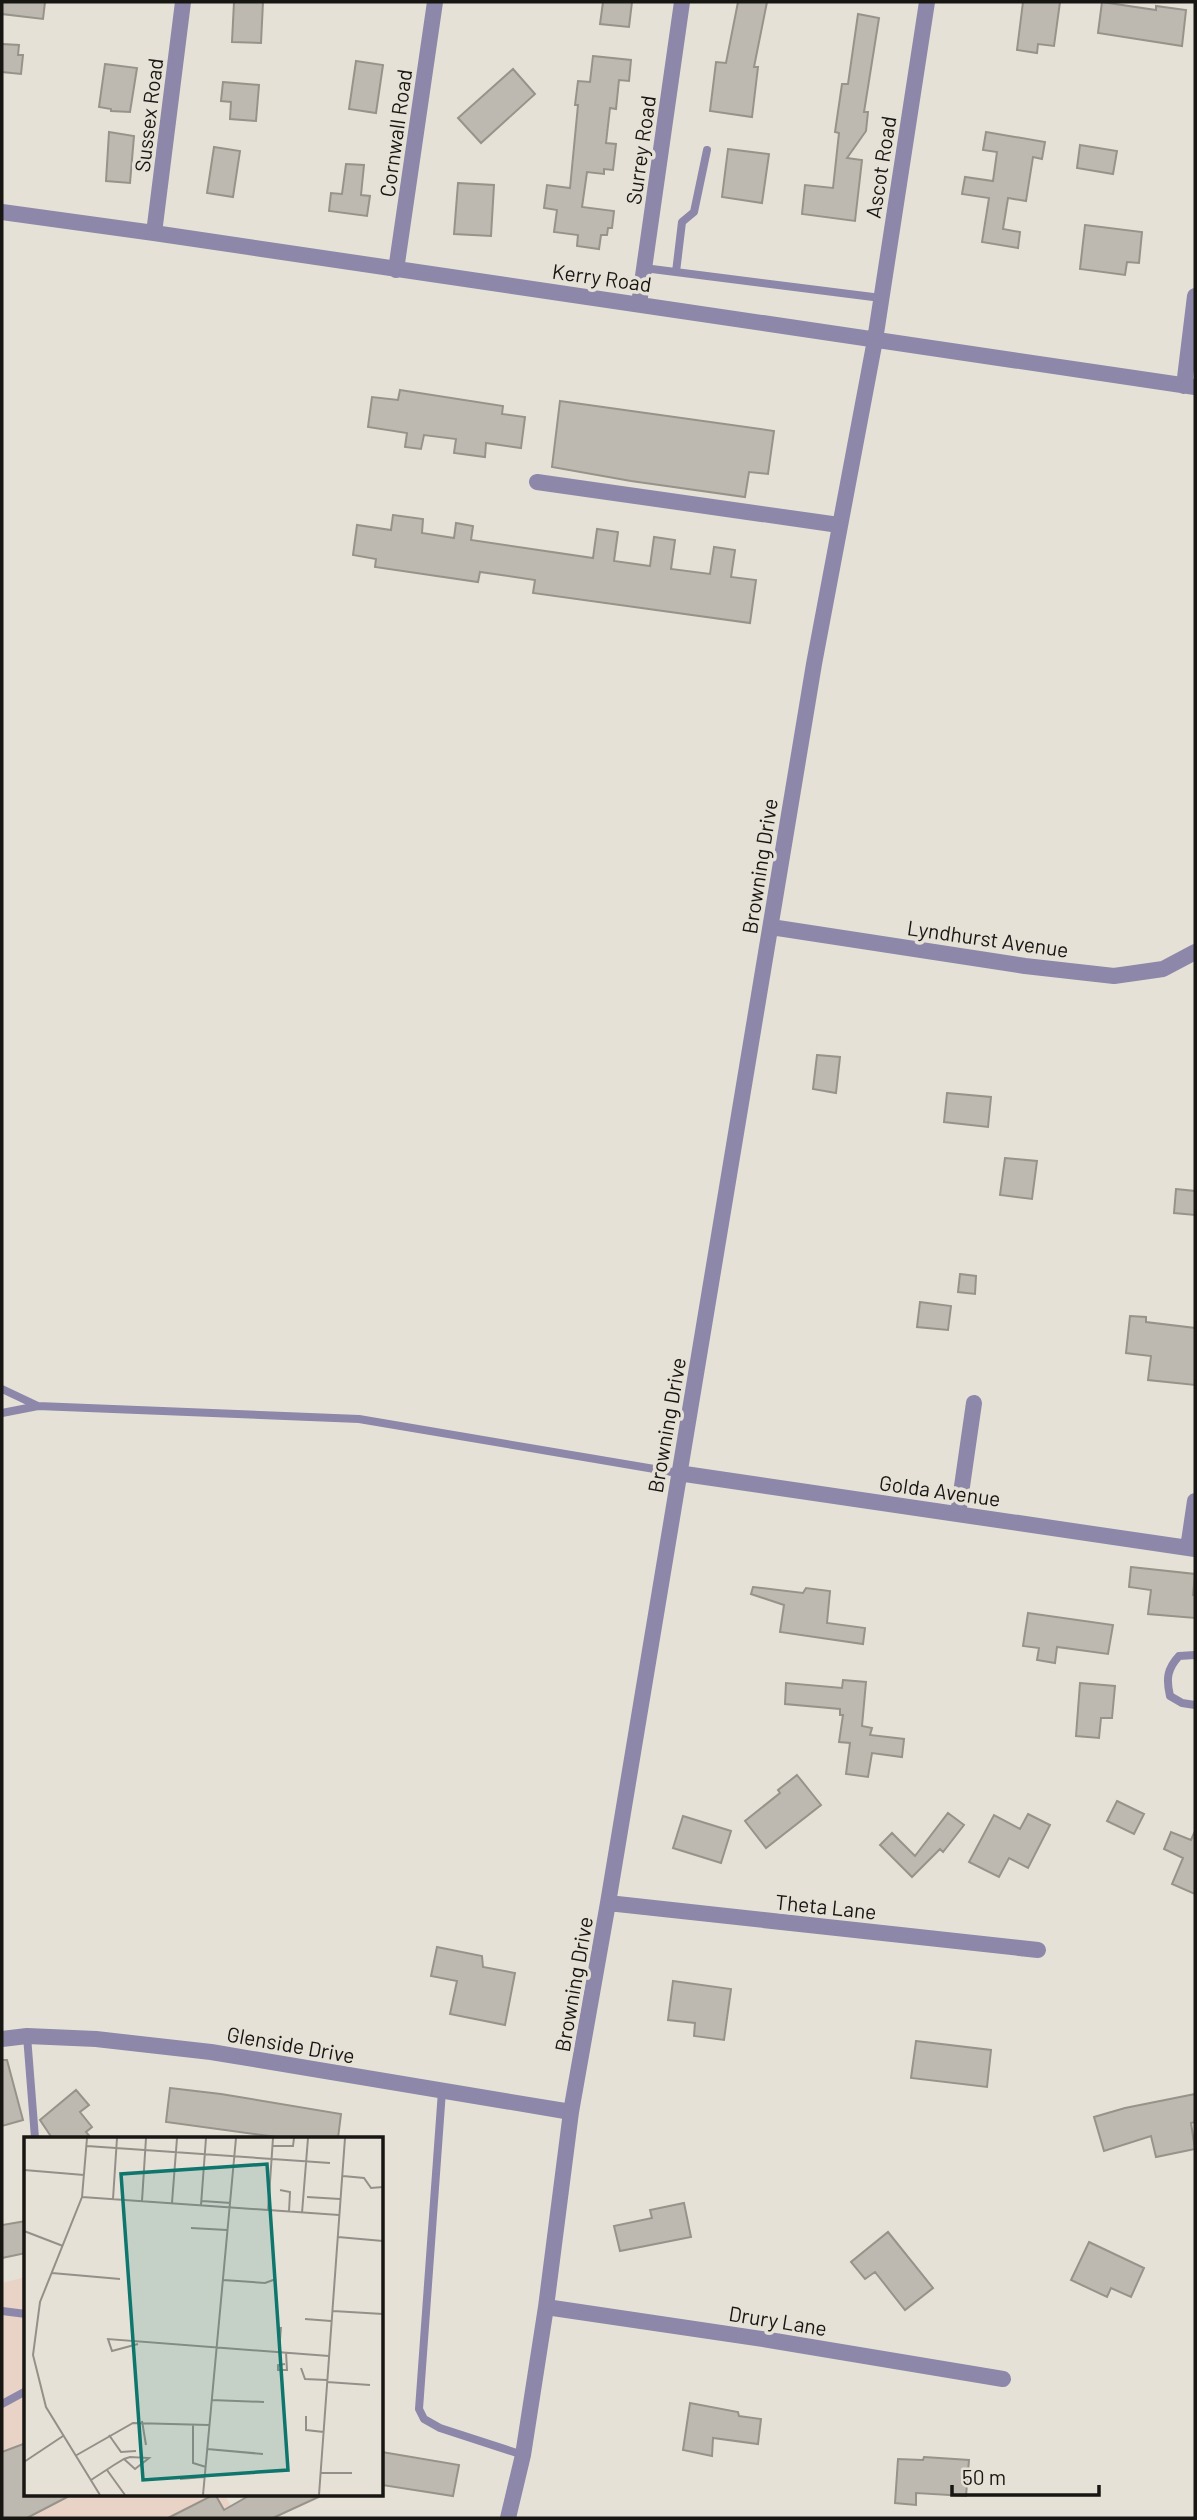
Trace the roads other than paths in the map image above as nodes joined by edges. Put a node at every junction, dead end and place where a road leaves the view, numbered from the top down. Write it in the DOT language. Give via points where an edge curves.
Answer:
graph roads {
  1 [pos="183,2"];
  2 [pos="435,2"];
  3 [pos="682,2"];
  4 [pos="926,2"];
  5 [pos="707,150"];
  6 [pos="2,212"];
  7 [pos="155,233"];
  8 [pos="644,268"];
  9 [pos="396,270"];
  10 [pos="676,272"];
  11 [pos="1195,296"];
  12 [pos="881,298"];
  13 [pos="639,304"];
  14 [pos="875,340"];
  15 [pos="1189,386"];
  16 [pos="537,482"];
  17 [pos="839,525"];
  18 [pos="771,927"];
  19 [pos="1195,952"];
  20 [pos="2,1389"];
  21 [pos="974,1404"];
  22 [pos="38,1406"];
  23 [pos="2,1413"];
  24 [pos="678,1473"];
  25 [pos="1195,1501"];
  26 [pos="958,1514"];
  27 [pos="1191,1549"];
  28 [pos="1195,1655"];
  29 [pos="1195,1705"];
  30 [pos="608,1903"];
  31 [pos="1038,1950"];
  32 [pos="27,2036"];
  33 [pos="2,2039"];
  34 [pos="442,2091"];
  35 [pos="571,2112"];
  36 [pos="35,2137"];
  37 [pos="546,2306"];
  38 [pos="2,2311"];
  39 [pos="24,2314"];
  40 [pos="1003,2379"];
  41 [pos="24,2392"];
  42 [pos="2,2404"];
  43 [pos="523,2455"];
  44 [pos="508,2518"];
  1 -- 7 [label="street, Sussex Road"];
  2 -- 9 [label="street, Cornwall Road"];
  3 -- 8 [label="street, Surrey Road"];
  4 -- 12 [label="street, Ascot Road"];
  5 -- 10 [label="lane" via="694,212 682,222"];
  6 -- 7 [label="street, Kerry Road"];
  7 -- 9 [label="street, Kerry Road"];
  8 -- 10 [label="lane"];
  8 -- 13 [label="street, Surrey Road"];
  9 -- 13 [label="street, Kerry Road"];
  10 -- 12 [label="lane"];
  11 -- 15 [label="street"];
  12 -- 14 [label="street, Ascot Road"];
  13 -- 14 [label="street, Kerry Road"];
  14 -- 15 [label="street, Kerry Road"];
  14 -- 17 [label="street, Browning Drive"];
  16 -- 17 [label="street"];
  17 -- 18 [label="street, Browning Drive"];
  18 -- 19 [label="street, Lyndhurst Avenue" via="1114,976 1163,969"];
  18 -- 24 [label="street, Browning Drive"];
  20 -- 22 [label="lane"];
  21 -- 26 [label="street"];
  22 -- 23 [label="lane"];
  22 -- 24 [label="lane" via="359,1419"];
  24 -- 26 [label="street, Golda Avenue"];
  24 -- 30 [label="street, Browning Drive"];
  25 -- 27 [label="street"];
  26 -- 27 [label="street, Golda Avenue"];
  28 -- 29 [label="lane" via="1179,1656 1166,1680 1170,1696"];
  30 -- 31 [label="street, Theta Lane"];
  30 -- 35 [label="street, Browning Drive"];
  32 -- 33 [label="street, Glenside Drive"];
  32 -- 34 [label="street, Glenside Drive" via="211,2052"];
  32 -- 36 [label="lane"];
  34 -- 35 [label="street, Glenside Drive"];
  34 -- 43 [label="lane" via="419,2410 424,2419 440,2428"];
  35 -- 37 [label="street, Browning Drive"];
  37 -- 40 [label="street, Drury Lane"];
  37 -- 43 [label="street, Browning Drive"];
  38 -- 39 [label="lane"];
  41 -- 42 [label="lane"];
  43 -- 44 [label="street, Browning Drive"];
}
